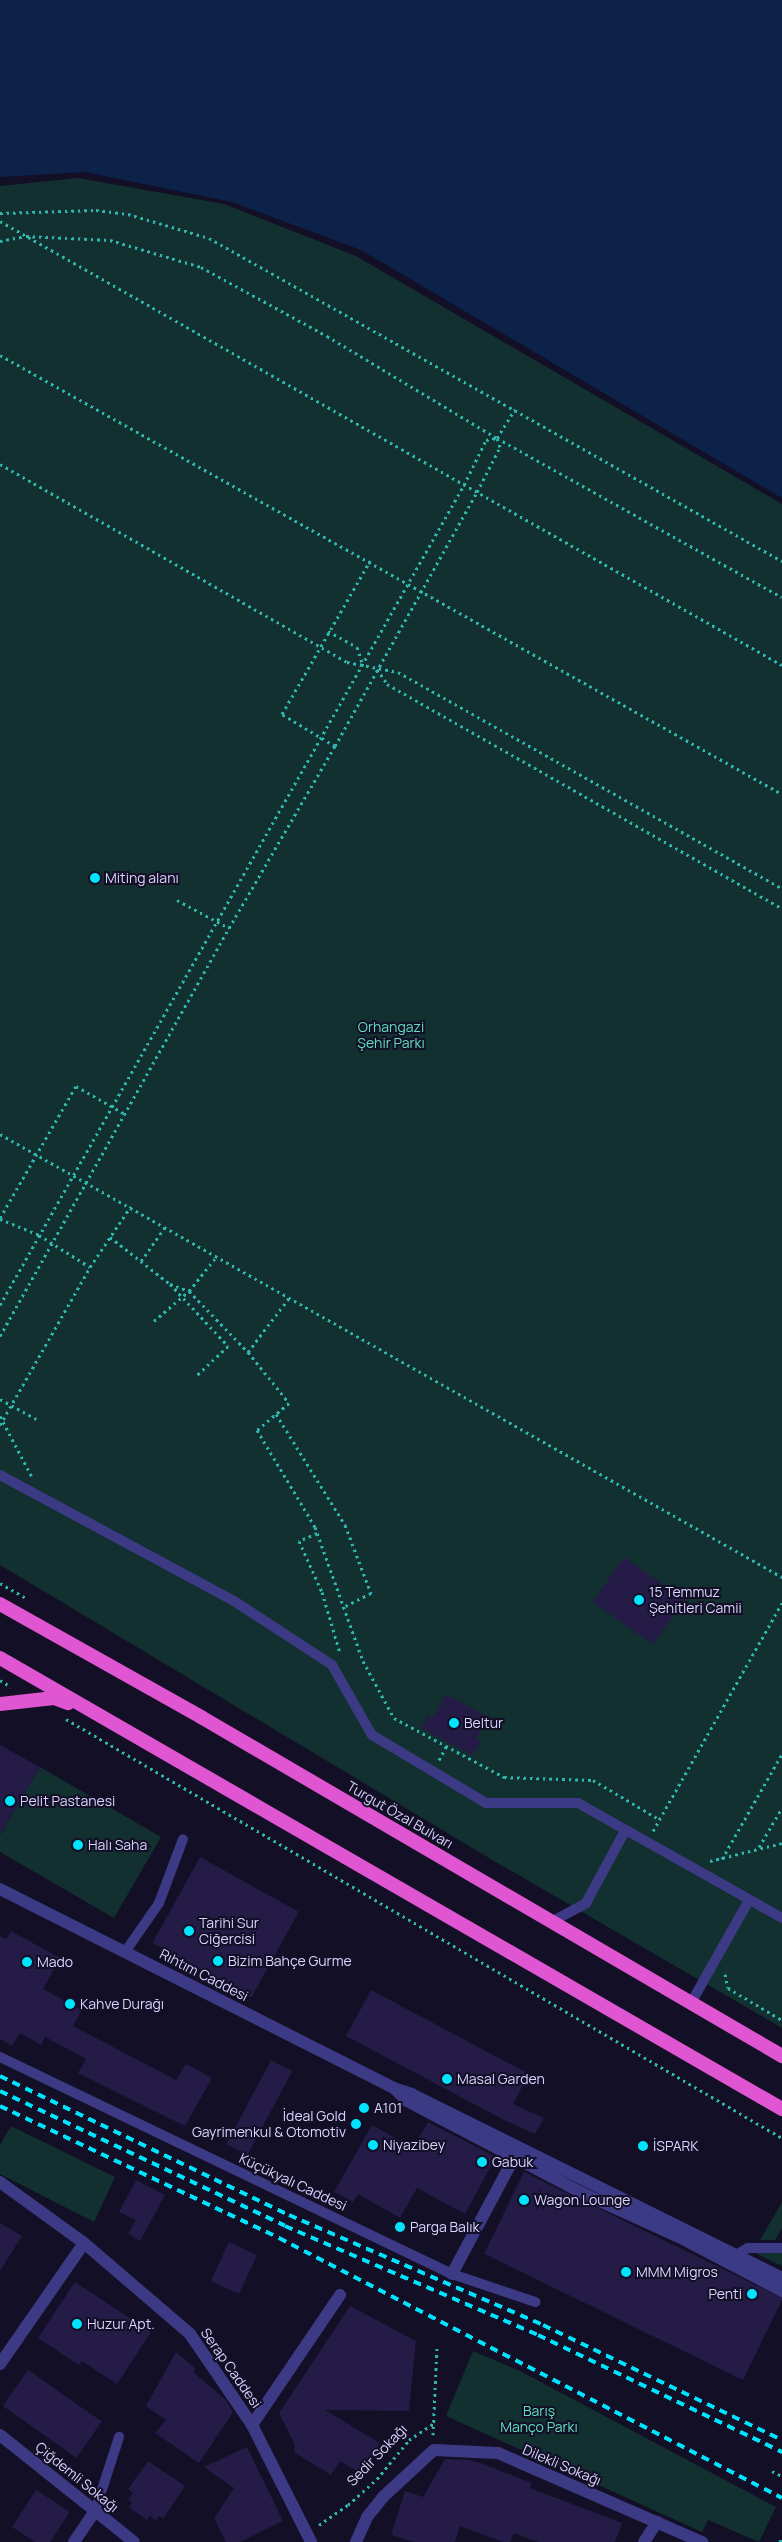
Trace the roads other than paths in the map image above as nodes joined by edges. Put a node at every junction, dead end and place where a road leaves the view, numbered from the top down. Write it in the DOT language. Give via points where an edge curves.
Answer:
graph roads {
  1 [pos="0,1475"];
  2 [pos="0,1604"];
  3 [pos="0,1658"];
  4 [pos="0,1704"];
  5 [pos="93,1712"];
  6 [pos="625,1831"];
  7 [pos="183,1839"];
  8 [pos="0,1889"];
  9 [pos="749,1900"];
  10 [pos="782,1918"];
  11 [pos="551,1922"];
  12 [pos="124,1952"];
  13 [pos="691,2003"];
  14 [pos="782,2056"];
  15 [pos="0,2058"];
  16 [pos="394,2088"];
  17 [pos="782,2109"];
  18 [pos="514,2156"];
  19 [pos="547,2168"];
  20 [pos="0,2182"];
  21 [pos="84,2243"];
  22 [pos="782,2248"];
  23 [pos="734,2256"];
  24 [pos="452,2274"];
  25 [pos="782,2278"];
  26 [pos="782,2291"];
  27 [pos="340,2295"];
  28 [pos="535,2302"];
  29 [pos="0,2364"];
  30 [pos="252,2425"];
  31 [pos="0,2435"];
  32 [pos="119,2437"];
  33 [pos="95,2511"];
  34 [pos="657,2522"];
  35 [pos="309,2538"];
  36 [pos="74,2542"];
  37 [pos="134,2542"];
  38 [pos="356,2542"];
  39 [pos="644,2542"];
  40 [pos="702,2542"];
  1 -- 6 [label="lane" via="226,1596 332,1665 372,1735 486,1803 578,1803"];
  2 -- 11 [label="highway, Turgut Özal Bulvarı"];
  3 -- 5 [label="highway"];
  4 -- 5 [label="highway" via="54,1698"];
  5 -- 17 [label="highway"];
  6 -- 9 [label="lane"];
  6 -- 11 [label="lane" via="586,1903"];
  7 -- 12 [label="lane" via="159,1903"];
  8 -- 12 [label="street, Rıhtım Caddesi"];
  9 -- 10 [label="lane"];
  9 -- 13 [label="lane"];
  11 -- 13 [label="highway, Turgut Özal Bulvarı"];
  12 -- 16 [label="street, Rıhtım Caddesi"];
  13 -- 14 [label="highway, Turgut Özal Bulvarı"];
  15 -- 24 [label="lane, Küçükyalı Caddesi"];
  16 -- 18 [label="street, Rıhtım Caddesi" via="407,2101"];
  16 -- 19 [label="street, Rıhtım Caddesi" via="412,2094"];
  18 -- 19 [label="street, Rıhtım Caddesi"];
  18 -- 24 [label="street"];
  19 -- 23 [label="street"];
  19 -- 26 [label="street"];
  20 -- 21 [label="street, Serap Caddesi"];
  21 -- 29 [label="street"];
  21 -- 30 [label="street, Serap Caddesi" via="190,2334"];
  22 -- 23 [label="lane" via="748,2248"];
  23 -- 25 [label="street"];
  24 -- 28 [label="lane, Küçükyalı Caddesi"];
  27 -- 30 [label="street"];
  30 -- 35 [label="street, Serap Caddesi"];
  31 -- 33 [label="street, Çiğdemli Sokağı"];
  32 -- 33 [label="lane"];
  33 -- 36 [label="street"];
  33 -- 37 [label="street, Çiğdemli Sokağı"];
  34 -- 38 [label="street, Dilekli Sokağı" via="498,2453 434,2450 383,2497 367,2517"];
  34 -- 39 [label="street"];
  34 -- 40 [label="street, Dilekli Sokağı"];
}
